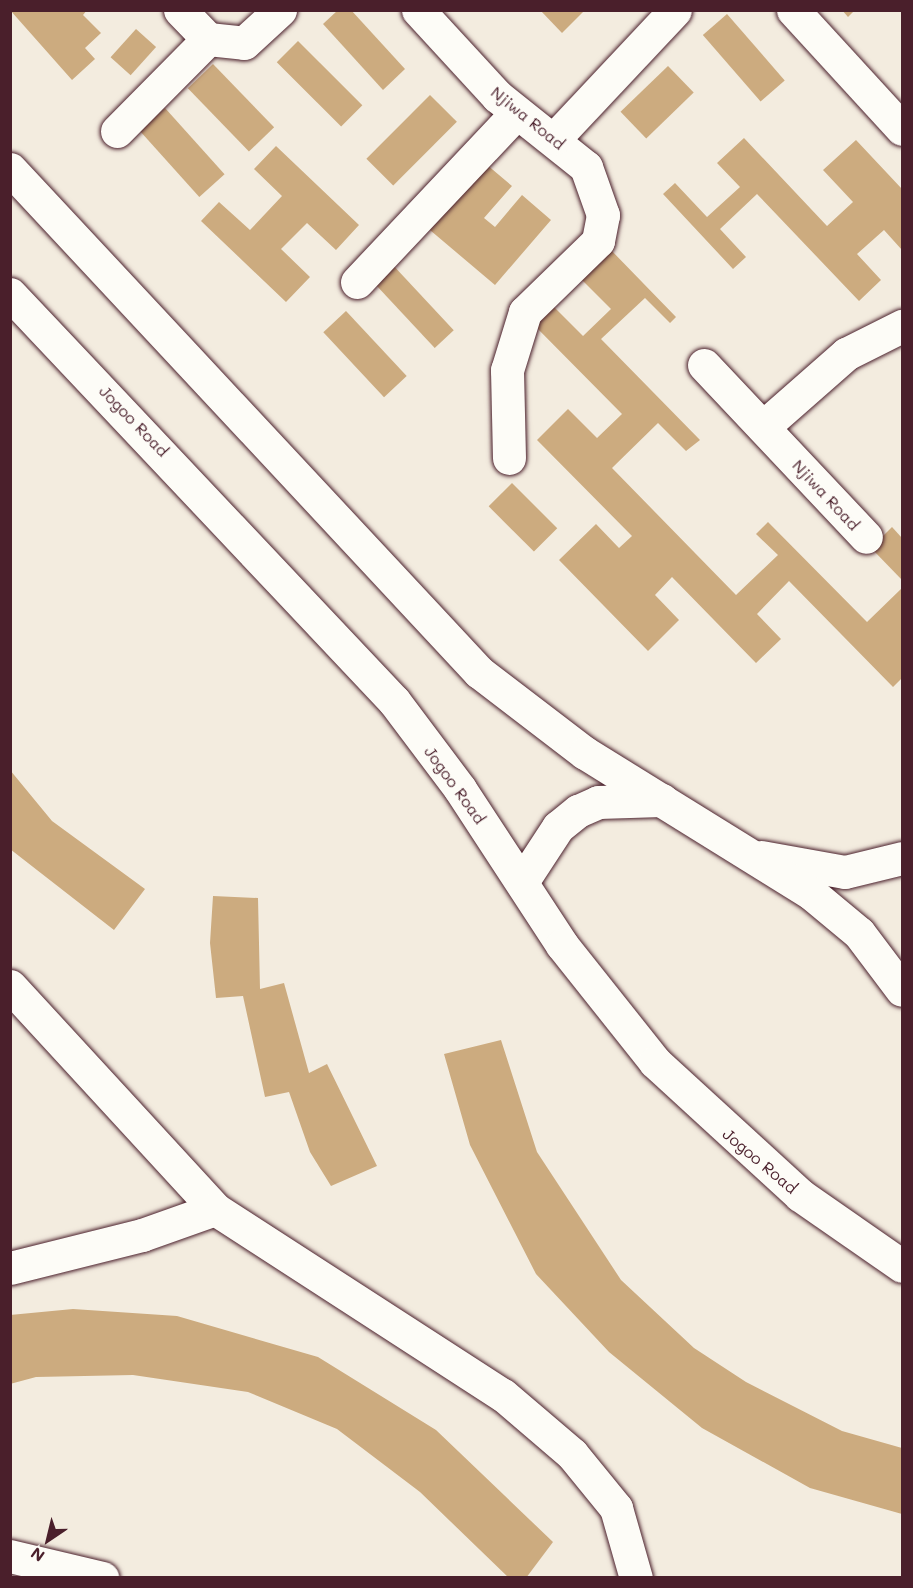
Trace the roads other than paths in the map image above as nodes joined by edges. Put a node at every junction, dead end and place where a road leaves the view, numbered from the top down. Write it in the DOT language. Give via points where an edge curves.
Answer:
graph roads {
  1 [pos="180,10"];
  2 [pos="280,10"];
  3 [pos="418,10"];
  4 [pos="675,10"];
  5 [pos="793,10"];
  6 [pos="208,39"];
  7 [pos="517,112"];
  8 [pos="903,129"];
  9 [pos="117,131"];
  10 [pos="555,138"];
  11 [pos="10,169"];
  12 [pos="357,282"];
  13 [pos="10,294"];
  14 [pos="903,326"];
  15 [pos="704,365"];
  16 [pos="763,427"];
  17 [pos="509,458"];
  18 [pos="866,537"];
  19 [pos="662,800"];
  20 [pos="761,857"];
  21 [pos="903,858"];
  22 [pos="522,882"];
  23 [pos="10,986"];
  24 [pos="903,990"];
  25 [pos="215,1209"];
  26 [pos="856,1234"];
  27 [pos="903,1237"];
  28 [pos="903,1266"];
  29 [pos="10,1268"];
  30 [pos="10,1556"];
  31 [pos="102,1578"];
  32 [pos="636,1578"];
  1 -- 6 [label="street"];
  2 -- 6 [label="street" via="244,43"];
  3 -- 7 [label="street, Njiwa Road"];
  4 -- 10 [label="street"];
  5 -- 8 [label="street"];
  6 -- 9 [label="street"];
  7 -- 10 [label="street, Njiwa Road"];
  7 -- 12 [label="street"];
  10 -- 17 [label="street, Njiwa Road" via="586,167 603,215 598,241 525,312 507,370"];
  11 -- 19 [label="street" via="479,672 585,753"];
  13 -- 22 [label="street, Jogoo Road" via="394,701"];
  14 -- 16 [label="street" via="846,354"];
  15 -- 16 [label="street, Njiwa Road"];
  16 -- 18 [label="street, Njiwa Road"];
  19 -- 20 [label="street"];
  19 -- 22 [label="street" via="598,802 578,811 558,827"];
  20 -- 21 [label="street" via="845,873"];
  20 -- 24 [label="street" via="859,933"];
  22 -- 26 [label="street, Jogoo Road" via="562,945 655,1062 722,1129"];
  23 -- 25 [label="street"];
  25 -- 29 [label="street" via="142,1235"];
  25 -- 32 [label="street" via="502,1395 572,1454 616,1508"];
  26 -- 27 [label="street"];
  26 -- 28 [label="street, Jogoo Road"];
  30 -- 31 [label="street"];
}
